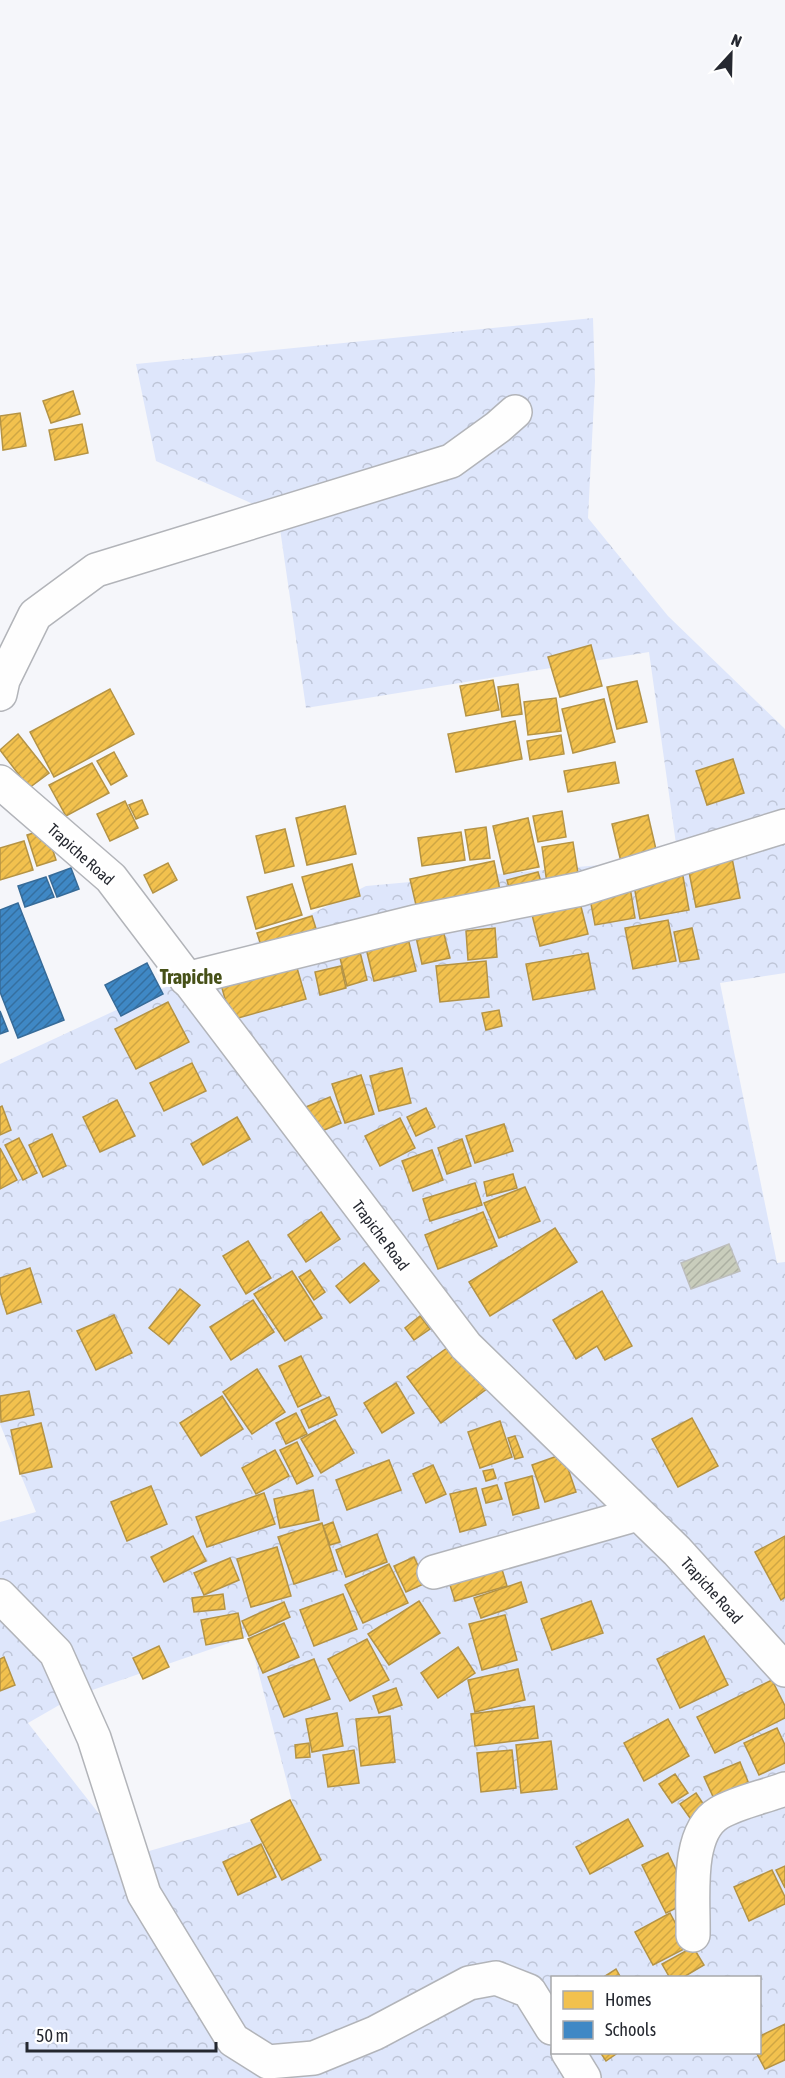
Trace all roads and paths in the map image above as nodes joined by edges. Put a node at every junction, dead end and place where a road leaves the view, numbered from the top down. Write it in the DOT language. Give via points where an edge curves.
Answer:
graph roads {
  1 [pos="515,412"];
  2 [pos="0,694"];
  3 [pos="0,782"];
  4 [pos="785,826"];
  5 [pos="186,979"];
  6 [pos="638,1514"];
  7 [pos="435,1572"];
  8 [pos="0,1596"];
  9 [pos="785,1670"];
  10 [pos="785,1789"];
  11 [pos="693,1935"];
  12 [pos="551,2026"];
  13 [pos="569,2054"];
  14 [pos="584,2078"];
  1 -- 2 [label="street" via="451,461 96,570 35,615"];
  3 -- 5 [label="street, Trapiche Road" via="111,878"];
  4 -- 5 [label="street" via="581,889 415,922"];
  5 -- 6 [label="street, Trapiche Road" via="466,1346"];
  6 -- 7 [label="street"];
  6 -- 9 [label="street, Trapiche Road" via="677,1551"];
  8 -- 12 [label="street" via="56,1653 94,1738 144,1894 233,2040 268,2062 314,2058 375,2033 469,1983 496,1978 529,1991"];
  10 -- 11 [label="street" via="719,1813 704,1827 696,1843"];
  13 -- 14 [label="street"];
}
